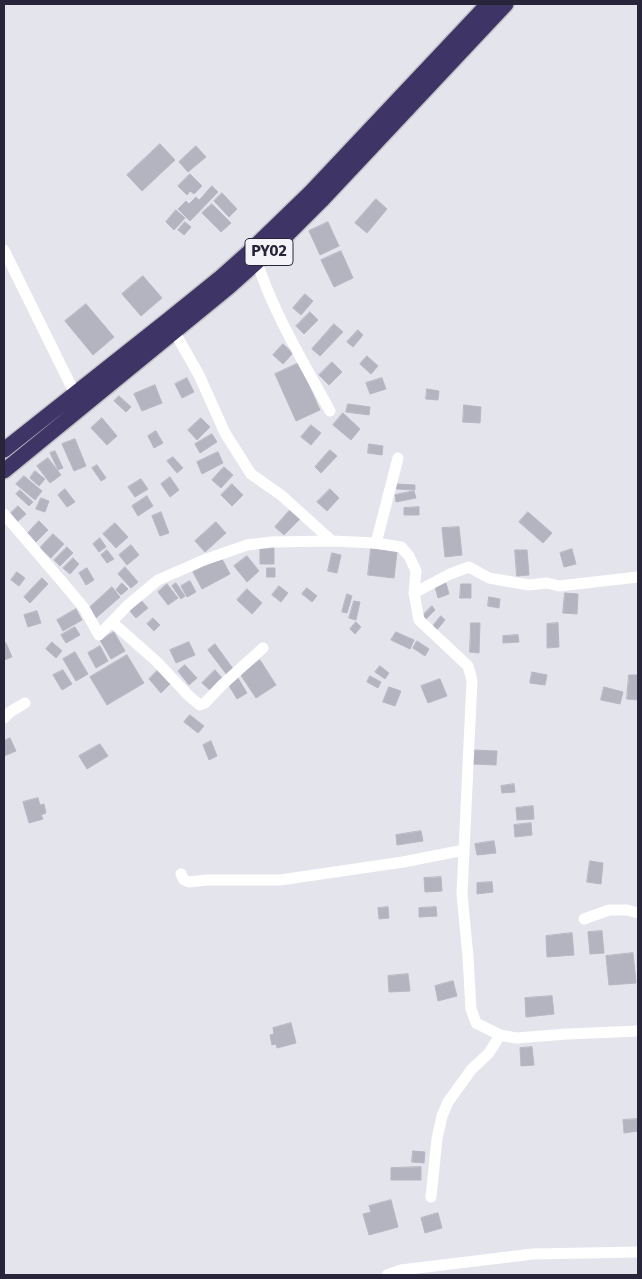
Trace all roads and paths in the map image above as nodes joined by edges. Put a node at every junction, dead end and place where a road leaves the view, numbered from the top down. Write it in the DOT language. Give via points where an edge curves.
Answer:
graph roads {
  1 [pos="488,4"];
  2 [pos="506,4"];
  3 [pos="4,250"];
  4 [pos="257,262"];
  5 [pos="174,331"];
  6 [pos="75,394"];
  7 [pos="330,411"];
  8 [pos="4,450"];
  9 [pos="398,458"];
  10 [pos="4,471"];
  11 [pos="4,514"];
  12 [pos="332,541"];
  13 [pos="376,543"];
  14 [pos="638,577"];
  15 [pos="414,593"];
  16 [pos="112,622"];
  17 [pos="263,648"];
  18 [pos="25,703"];
  19 [pos="4,718"];
  20 [pos="464,850"];
  21 [pos="180,874"];
  22 [pos="638,913"];
  23 [pos="584,919"];
  24 [pos="638,1031"];
  25 [pos="500,1035"];
  26 [pos="431,1197"];
  27 [pos="638,1252"];
  28 [pos="387,1275"];
  1 -- 6 [label="highway, PY02" via="277,226 221,277"];
  2 -- 4 [label="highway, PY02" via="321,201"];
  3 -- 6 [label="street"];
  4 -- 5 [label="highway, PY02"];
  4 -- 7 [label="street" via="281,320"];
  5 -- 10 [label="highway, PY02"];
  5 -- 12 [label="street" via="199,375 225,433 251,474 281,495"];
  6 -- 8 [label="highway, PY02"];
  9 -- 13 [label="street"];
  11 -- 16 [label="street" via="84,608 99,635"];
  12 -- 13 [label="street"];
  12 -- 16 [label="street" via="247,545 204,560 158,580"];
  13 -- 15 [label="street" via="401,547 409,556 416,570"];
  14 -- 15 [label="street" via="559,586 547,583 529,585 489,578 469,567"];
  15 -- 20 [label="street" via="420,620 468,666 472,680"];
  16 -- 17 [label="street" via="200,705 206,703"];
  18 -- 19 [label="street"];
  20 -- 21 [label="street" via="280,880 189,882"];
  20 -- 25 [label="street" via="462,894 471,1009 476,1023"];
  22 -- 23 [label="street" via="609,910"];
  24 -- 25 [label="street" via="516,1038"];
  25 -- 26 [label="street" via="489,1052 470,1070 442,1116"];
  27 -- 28 [label="street" via="533,1254 401,1270"];
}
